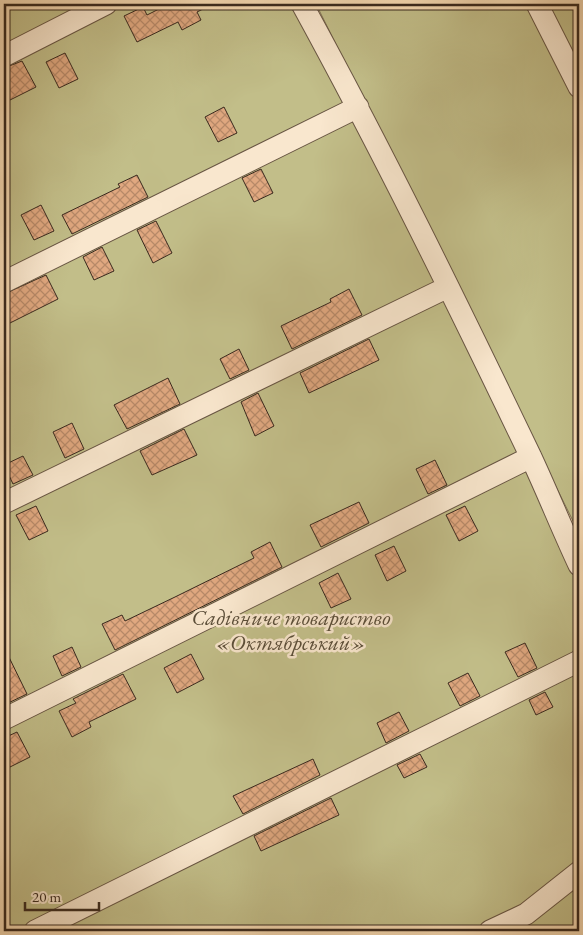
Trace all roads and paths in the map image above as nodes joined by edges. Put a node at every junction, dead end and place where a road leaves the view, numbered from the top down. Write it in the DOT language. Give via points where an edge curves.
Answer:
graph roads {
  1 [pos="106,4"];
  2 [pos="302,4"];
  3 [pos="537,4"];
  4 [pos="4,56"];
  5 [pos="579,86"];
  6 [pos="358,107"];
  7 [pos="4,282"];
  8 [pos="448,288"];
  9 [pos="531,457"];
  10 [pos="4,503"];
  11 [pos="579,565"];
  12 [pos="579,661"];
  13 [pos="4,719"];
  14 [pos="579,872"];
  15 [pos="36,931"];
  16 [pos="490,931"];
  1 -- 4 [label="street"];
  2 -- 6 [label="street"];
  3 -- 5 [label="street"];
  6 -- 7 [label="street"];
  6 -- 8 [label="street"];
  8 -- 9 [label="street"];
  8 -- 10 [label="street"];
  9 -- 11 [label="street"];
  9 -- 13 [label="street"];
  12 -- 15 [label="street"];
  14 -- 16 [label="street" via="526,914"];
}
